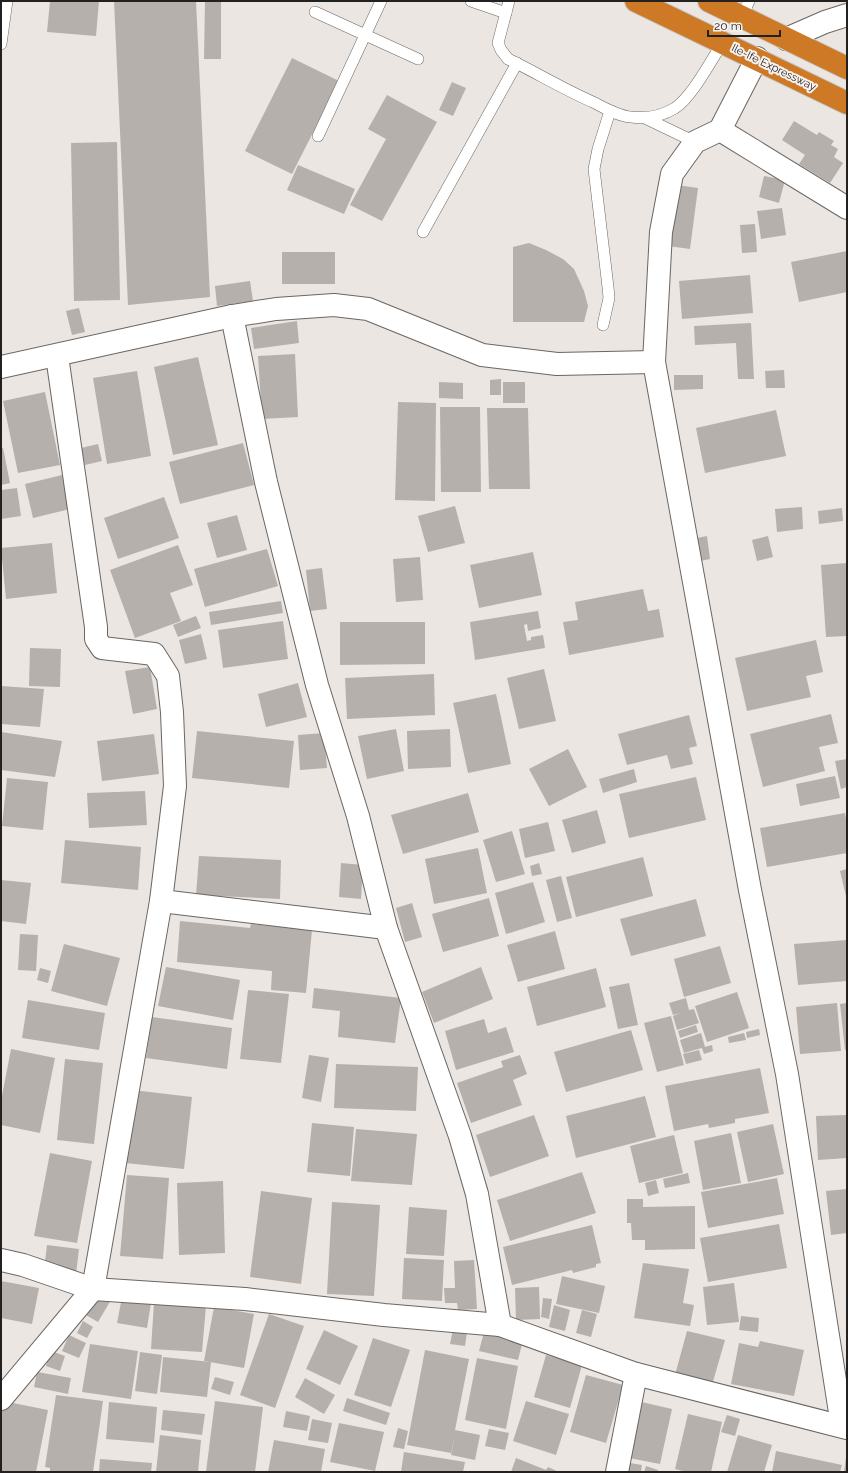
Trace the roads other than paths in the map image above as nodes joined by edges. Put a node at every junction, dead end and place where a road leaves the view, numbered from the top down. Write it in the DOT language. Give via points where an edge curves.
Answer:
graph roads {
  1 [pos="7,1"];
  2 [pos="381,1"];
  3 [pos="471,1"];
  4 [pos="509,1"];
  5 [pos="636,1"];
  6 [pos="709,1"];
  7 [pos="745,9"];
  8 [pos="315,12"];
  9 [pos="506,13"];
  10 [pos="847,15"];
  11 [pos="366,35"];
  12 [pos="786,39"];
  13 [pos="724,42"];
  14 [pos="1,44"];
  15 [pos="757,58"];
  16 [pos="418,59"];
  17 [pos="517,63"];
  18 [pos="847,68"];
  19 [pos="847,103"];
  20 [pos="610,111"];
  21 [pos="645,118"];
  22 [pos="720,130"];
  23 [pos="318,136"];
  24 [pos="695,142"];
  25 [pos="847,208"];
  26 [pos="423,232"];
  27 [pos="232,316"];
  28 [pos="603,326"];
  29 [pos="57,356"];
  30 [pos="654,362"];
  31 [pos="1,367"];
  32 [pos="161,901"];
  33 [pos="386,928"];
  34 [pos="1,1260"];
  35 [pos="93,1289"];
  36 [pos="500,1325"];
  37 [pos="636,1374"];
  38 [pos="1,1398"];
  39 [pos="845,1426"];
  40 [pos="617,1472"];
  1 -- 14 [label="lane"];
  2 -- 11 [label="lane"];
  3 -- 9 [label="lane"];
  4 -- 9 [label="lane"];
  5 -- 13 [label="highway, Ile-Ife Expressway"];
  6 -- 7 [label="highway"];
  7 -- 12 [label="highway"];
  8 -- 11 [label="lane"];
  9 -- 17 [label="lane" via="498,43 508,59"];
  10 -- 12 [label="street"];
  11 -- 16 [label="lane"];
  11 -- 23 [label="lane"];
  12 -- 18 [label="highway"];
  13 -- 15 [label="highway, Ile-Ife Expressway"];
  13 -- 21 [label="lane" via="689,94 676,107 660,115"];
  15 -- 19 [label="highway, Ile-Ife Expressway"];
  15 -- 22 [label="street"];
  17 -- 20 [label="lane"];
  17 -- 26 [label="lane"];
  20 -- 21 [label="lane"];
  20 -- 28 [label="lane" via="594,169 609,298"];
  21 -- 24 [label="lane"];
  22 -- 24 [label="street"];
  22 -- 25 [label="street"];
  24 -- 30 [label="street" via="672,174 662,225"];
  27 -- 29 [label="street"];
  27 -- 30 [label="street" via="334,305 368,309 482,355 557,364"];
  27 -- 33 [label="street" via="266,482 316,685 358,816"];
  29 -- 31 [label="street"];
  29 -- 32 [label="street" via="96,639 102,648 154,654 168,676 175,786"];
  30 -- 39 [label="street" via="750,890 787,1074"];
  32 -- 33 [label="street"];
  32 -- 35 [label="street"];
  33 -- 36 [label="street" via="460,1136 477,1194"];
  34 -- 35 [label="street"];
  35 -- 36 [label="street" via="245,1299"];
  35 -- 38 [label="street"];
  36 -- 37 [label="street"];
  37 -- 39 [label="street"];
  37 -- 40 [label="street"];
}
